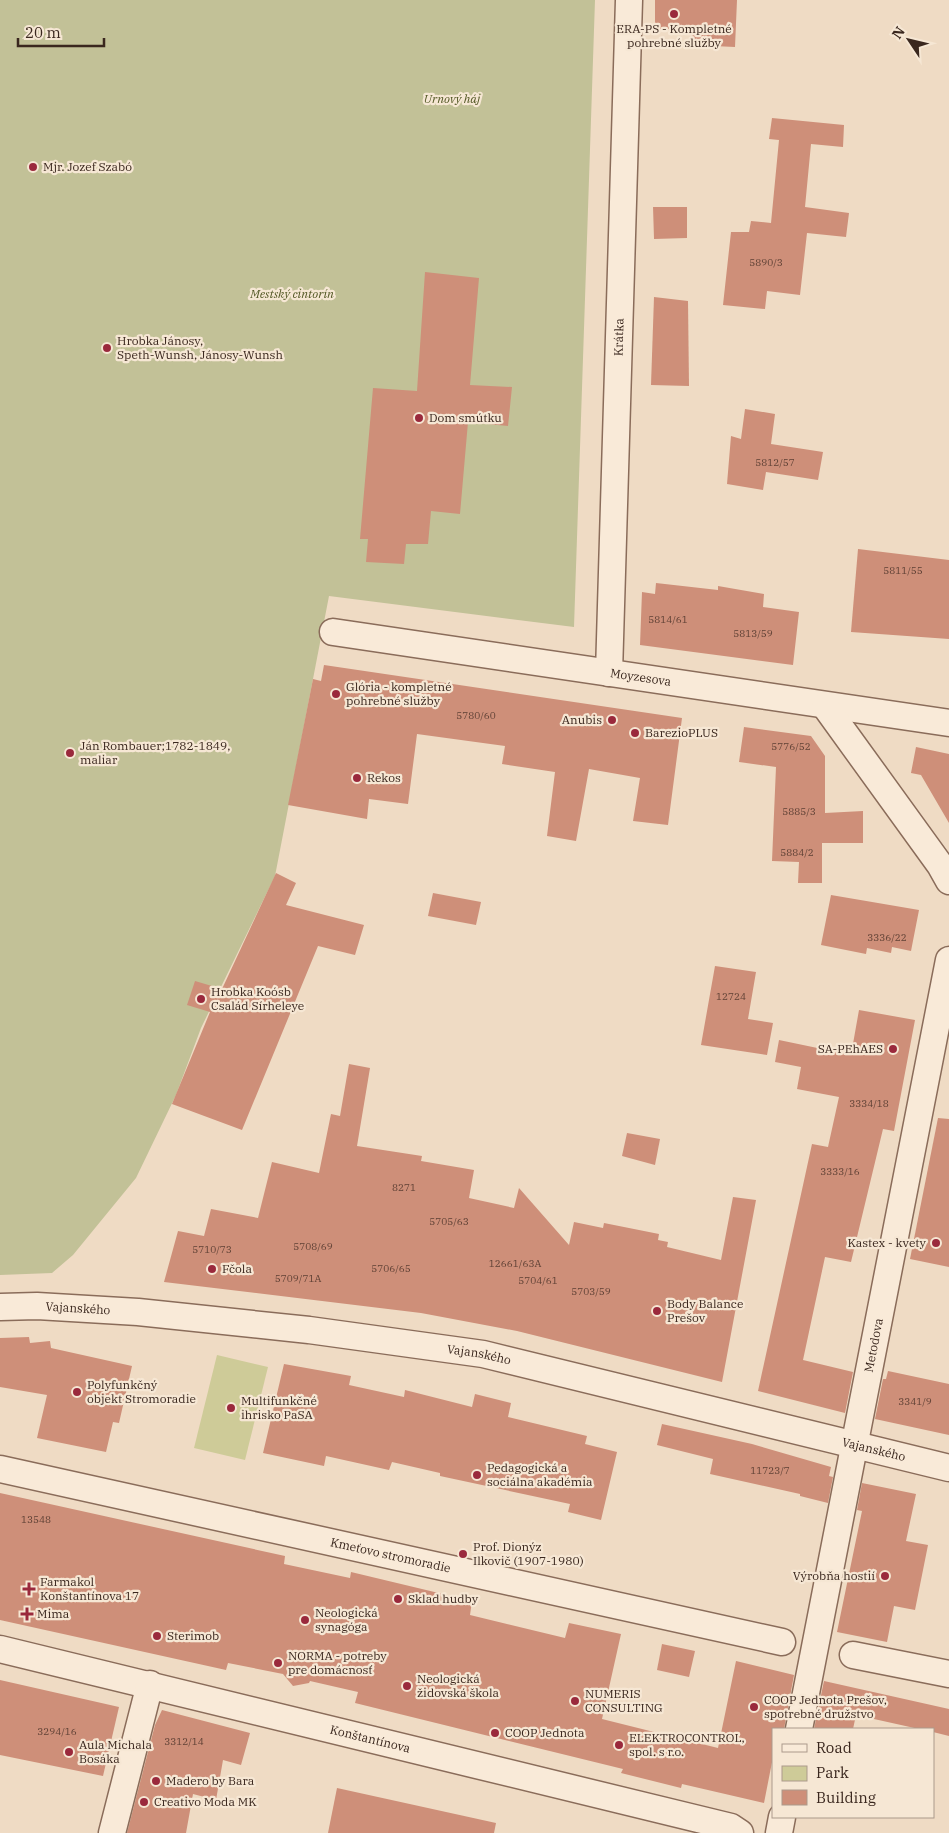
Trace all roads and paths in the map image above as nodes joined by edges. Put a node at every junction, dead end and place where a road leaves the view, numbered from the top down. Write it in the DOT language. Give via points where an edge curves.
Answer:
graph roads {
  1 [pos="629,0"];
  2 [pos="333,632"];
  3 [pos="609,673"];
  4 [pos="825,706"];
  5 [pos="949,723"];
  6 [pos="949,882"];
  7 [pos="949,960"];
  8 [pos="0,1307"];
  9 [pos="853,1444"];
  10 [pos="949,1468"];
  11 [pos="0,1469"];
  12 [pos="782,1642"];
  13 [pos="0,1649"];
  14 [pos="853,1655"];
  15 [pos="949,1674"];
  16 [pos="150,1684"];
  17 [pos="799,1728"];
  18 [pos="782,1818"];
  19 [pos="112,1833"];
  20 [pos="740,1833"];
  21 [pos="779,1833"];
  1 -- 3 [label="street, Krátka"];
  2 -- 3 [label="street, Moyzesova"];
  3 -- 4 [label="street, Moyzesova"];
  4 -- 5 [label="street, Moyzesova"];
  4 -- 6 [label="street"];
  7 -- 9 [label="street, Metodova"];
  8 -- 9 [label="street, Vajanského" via="138,1312 327,1332 483,1354"];
  9 -- 10 [label="street, Vajanského"];
  9 -- 17 [label="street, Metodova"];
  11 -- 12 [label="street, Kmeťovo stromoradie"];
  13 -- 16 [label="street, Konštantínova"];
  14 -- 15 [label="street"];
  16 -- 19 [label="street"];
  16 -- 20 [label="street, Konštantínova" via="731,1827"];
  18 -- 21 [label="street"];
}
